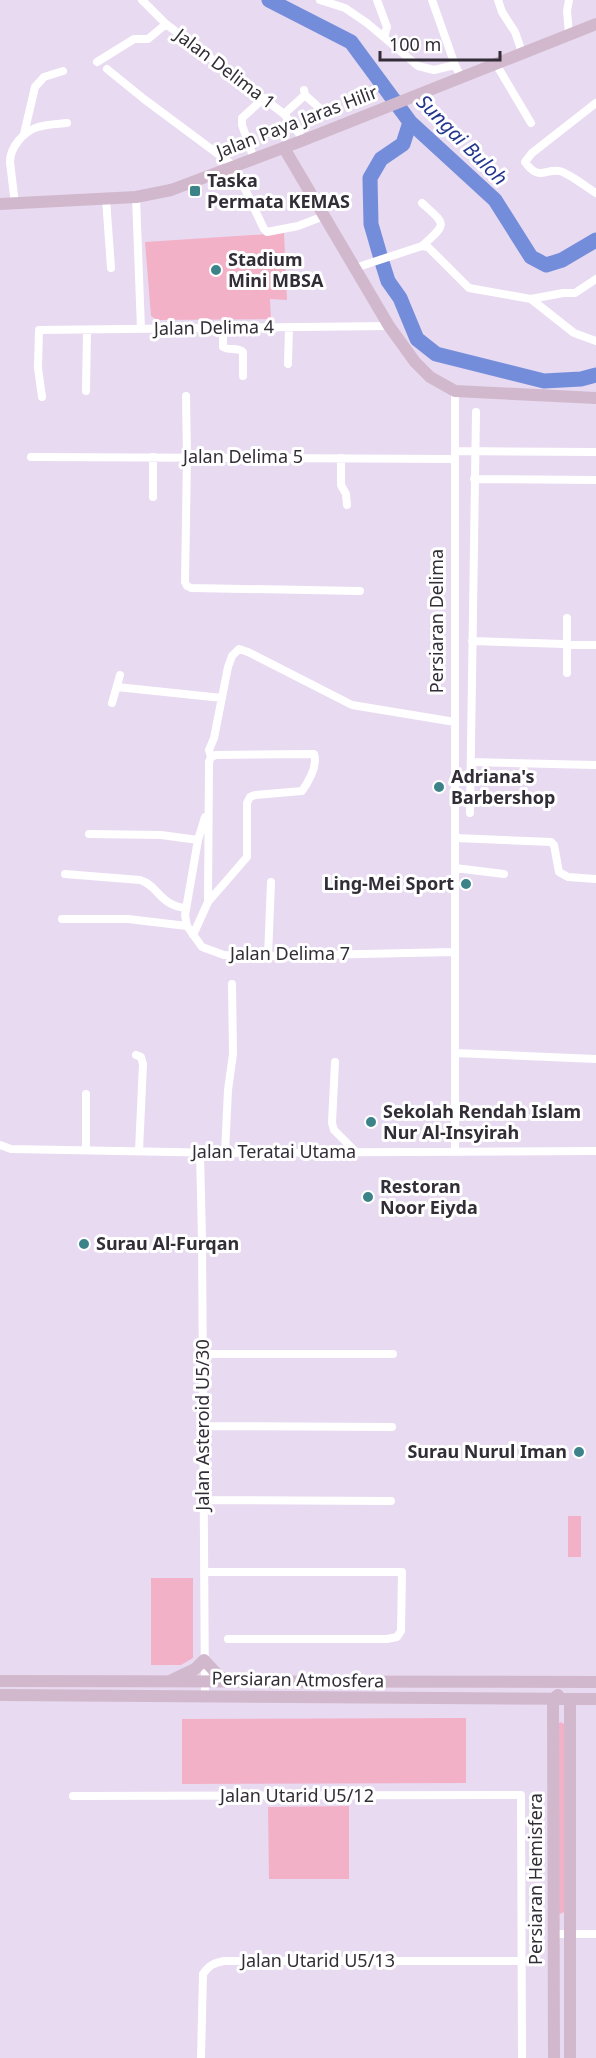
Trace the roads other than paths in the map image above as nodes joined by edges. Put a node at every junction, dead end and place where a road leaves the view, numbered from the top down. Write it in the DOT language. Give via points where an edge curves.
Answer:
graph roads {
  1 [pos="142,0"];
  2 [pos="320,0"];
  3 [pos="335,0"];
  4 [pos="377,0"];
  5 [pos="432,0"];
  6 [pos="498,0"];
  7 [pos="569,0"];
  8 [pos="345,8"];
  9 [pos="166,24"];
  10 [pos="596,24"];
  11 [pos="569,34"];
  12 [pos="384,37"];
  13 [pos="522,52"];
  14 [pos="97,62"];
  15 [pos="496,64"];
  16 [pos="455,65"];
  17 [pos="107,69"];
  18 [pos="63,71"];
  19 [pos="461,77"];
  20 [pos="264,98"];
  21 [pos="596,103"];
  22 [pos="325,113"];
  23 [pos="284,114"];
  24 [pos="67,123"];
  25 [pos="531,123"];
  26 [pos="24,134"];
  27 [pos="304,140"];
  28 [pos="284,148"];
  29 [pos="254,159"];
  30 [pos="234,166"];
  31 [pos="596,193"];
  32 [pos="136,197"];
  33 [pos="106,199"];
  34 [pos="422,203"];
  35 [pos="0,204"];
  36 [pos="15,204"];
  37 [pos="324,216"];
  38 [pos="422,246"];
  39 [pos="111,268"];
  40 [pos="355,268"];
  41 [pos="596,279"];
  42 [pos="531,299"];
  43 [pos="389,326"];
  44 [pos="289,327"];
  45 [pos="222,328"];
  46 [pos="141,329"];
  47 [pos="87,330"];
  48 [pos="596,341"];
  49 [pos="288,364"];
  50 [pos="243,376"];
  51 [pos="86,391"];
  52 [pos="455,391"];
  53 [pos="186,396"];
  54 [pos="42,397"];
  55 [pos="596,398"];
  56 [pos="476,412"];
  57 [pos="475,451"];
  58 [pos="596,452"];
  59 [pos="455,455"];
  60 [pos="32,457"];
  61 [pos="153,457"];
  62 [pos="187,457"];
  63 [pos="341,458"];
  64 [pos="474,479"];
  65 [pos="596,480"];
  66 [pos="153,497"];
  67 [pos="346,505"];
  68 [pos="360,591"];
  69 [pos="567,618"];
  70 [pos="472,641"];
  71 [pos="567,644"];
  72 [pos="596,645"];
  73 [pos="567,674"];
  74 [pos="120,675"];
  75 [pos="117,687"];
  76 [pos="222,698"];
  77 [pos="112,703"];
  78 [pos="455,722"];
  79 [pos="211,757"];
  80 [pos="471,762"];
  81 [pos="596,765"];
  82 [pos="208,807"];
  83 [pos="470,813"];
  84 [pos="89,834"];
  85 [pos="455,838"];
  86 [pos="198,840"];
  87 [pos="455,868"];
  88 [pos="65,874"];
  89 [pos="504,874"];
  90 [pos="596,879"];
  91 [pos="271,882"];
  92 [pos="208,902"];
  93 [pos="186,908"];
  94 [pos="62,919"];
  95 [pos="187,926"];
  96 [pos="193,935"];
  97 [pos="455,952"];
  98 [pos="268,956"];
  99 [pos="232,984"];
  100 [pos="455,1053"];
  101 [pos="136,1055"];
  102 [pos="596,1059"];
  103 [pos="335,1062"];
  104 [pos="86,1094"];
  105 [pos="0,1145"];
  106 [pos="86,1149"];
  107 [pos="139,1151"];
  108 [pos="355,1151"];
  109 [pos="455,1151"];
  110 [pos="596,1151"];
  111 [pos="200,1152"];
  112 [pos="225,1153"];
  113 [pos="203,1354"];
  114 [pos="393,1354"];
  115 [pos="203,1426"];
  116 [pos="392,1427"];
  117 [pos="203,1500"];
  118 [pos="391,1501"];
  119 [pos="204,1572"];
  120 [pos="228,1639"];
  121 [pos="204,1660"];
  122 [pos="0,1681"];
  123 [pos="165,1682"];
  124 [pos="479,1682"];
  125 [pos="205,1683"];
  126 [pos="233,1683"];
  127 [pos="596,1684"];
  128 [pos="0,1695"];
  129 [pos="205,1697"];
  130 [pos="562,1697"];
  131 [pos="596,1699"];
  132 [pos="73,1796"];
  133 [pos="554,1934"];
  134 [pos="570,1934"];
  135 [pos="596,1934"];
  136 [pos="522,1961"];
  137 [pos="201,2058"];
  138 [pos="522,2058"];
  139 [pos="554,2058"];
  140 [pos="570,2058"];
  1 -- 9 [label="street, Jalan Delima 1"];
  2 -- 8 [label="street"];
  3 -- 8 [label="street"];
  4 -- 12 [label="street" via="387,24"];
  5 -- 16 [label="street"];
  6 -- 13 [label="street"];
  7 -- 11 [label="street"];
  8 -- 12 [label="street"];
  9 -- 14 [label="street" via="148,39 134,39"];
  9 -- 20 [label="street, Jalan Delima 1"];
  10 -- 11 [label="street, Jalan Paya Jaras Hilir"];
  11 -- 13 [label="street, Jalan Paya Jaras Hilir"];
  12 -- 16 [label="street" via="418,66 434,70"];
  13 -- 15 [label="street, Jalan Paya Jaras Hilir"];
  15 -- 19 [label="street, Jalan Paya Jaras Hilir"];
  15 -- 25 [label="street"];
  16 -- 19 [label="street"];
  17 -- 30 [label="street"];
  18 -- 26 [label="street" via="44,77 35,87"];
  19 -- 27 [label="street, Jalan Paya Jaras Hilir"];
  20 -- 23 [label="street, Jalan Delima 1"];
  20 -- 29 [label="street" via="242,118"];
  21 -- 31 [label="street" via="525,162 540,174 560,171"];
  22 -- 23 [label="street" via="304,93"];
  23 -- 27 [label="street, Jalan Delima 1"];
  24 -- 26 [label="street" via="38,127"];
  26 -- 36 [label="street" via="10,155"];
  27 -- 28 [label="street, Jalan Paya Jaras Hilir"];
  28 -- 29 [label="street, Jalan Paya Jaras Hilir"];
  28 -- 37 [label="street"];
  29 -- 30 [label="street, Jalan Paya Jaras Hilir"];
  30 -- 32 [label="street, Jalan Paya Jaras Hilir" via="171,190"];
  30 -- 37 [label="street" via="267,232"];
  32 -- 33 [label="street, Jalan Paya Jaras Hilir"];
  32 -- 46 [label="street"];
  33 -- 36 [label="street, Jalan Paya Jaras Hilir"];
  33 -- 39 [label="street"];
  34 -- 38 [label="street" via="441,224 440,230"];
  35 -- 36 [label="street, Jalan Paya Jaras Hilir"];
  37 -- 40 [label="street"];
  38 -- 40 [label="street"];
  38 -- 42 [label="street" via="428,247 469,288"];
  40 -- 43 [label="street"];
  41 -- 42 [label="street" via="575,293"];
  42 -- 48 [label="street" via="574,333"];
  43 -- 44 [label="street, Jalan Delima 4"];
  43 -- 52 [label="street" via="430,377"];
  44 -- 45 [label="street, Jalan Delima 4"];
  44 -- 49 [label="street"];
  45 -- 46 [label="street, Jalan Delima 4"];
  45 -- 50 [label="street" via="223,347 243,352"];
  46 -- 47 [label="street, Jalan Delima 4"];
  47 -- 51 [label="street"];
  47 -- 54 [label="street, Jalan Delima 4" via="39,330"];
  52 -- 55 [label="street"];
  52 -- 59 [label="street, Persiaran Delima"];
  53 -- 62 [label="street"];
  56 -- 57 [label="street"];
  57 -- 58 [label="street, Jalan Delima 5"];
  57 -- 59 [label="street, Jalan Delima 5"];
  57 -- 64 [label="street"];
  59 -- 63 [label="street, Jalan Delima 5"];
  59 -- 78 [label="street, Persiaran Delima"];
  60 -- 61 [label="street, Jalan Delima 5"];
  61 -- 62 [label="street, Jalan Delima 5"];
  61 -- 66 [label="street"];
  62 -- 63 [label="street, Jalan Delima 5"];
  62 -- 68 [label="street" via="187,586"];
  63 -- 67 [label="street"];
  64 -- 65 [label="street"];
  64 -- 70 [label="street"];
  69 -- 71 [label="street"];
  70 -- 71 [label="street"];
  70 -- 80 [label="street"];
  71 -- 72 [label="street"];
  71 -- 73 [label="street"];
  74 -- 75 [label="street"];
  75 -- 76 [label="street"];
  75 -- 77 [label="street"];
  76 -- 78 [label="street" via="232,656 243,649 352,705"];
  76 -- 79 [label="street"];
  78 -- 85 [label="street, Persiaran Delima"];
  79 -- 82 [label="street"];
  79 -- 92 [label="street" via="307,753 316,756 310,780 302,791 250,797 247,857"];
  80 -- 81 [label="street"];
  80 -- 83 [label="street"];
  82 -- 86 [label="street"];
  82 -- 92 [label="street"];
  84 -- 86 [label="street"];
  85 -- 87 [label="street, Persiaran Delima"];
  85 -- 90 [label="street" via="551,842 559,872 568,877"];
  86 -- 93 [label="street"];
  87 -- 89 [label="street"];
  87 -- 97 [label="street, Persiaran Delima"];
  88 -- 93 [label="street" via="140,880 171,904"];
  91 -- 98 [label="street"];
  92 -- 96 [label="street"];
  93 -- 95 [label="street"];
  94 -- 95 [label="street" via="128,919"];
  95 -- 96 [label="street, Jalan Delima 7"];
  96 -- 98 [label="street, Jalan Delima 7" via="202,947 212,951"];
  97 -- 98 [label="street, Jalan Delima 7"];
  97 -- 100 [label="street, Persiaran Delima"];
  99 -- 112 [label="street" via="233,1054"];
  100 -- 102 [label="street"];
  100 -- 109 [label="street, Persiaran Delima"];
  101 -- 107 [label="street" via="143,1064"];
  103 -- 108 [label="street" via="334,1130"];
  104 -- 106 [label="street"];
  105 -- 106 [label="street, Jalan Teratai Utama" via="11,1149"];
  106 -- 107 [label="street, Jalan Teratai Utama"];
  107 -- 111 [label="street, Jalan Teratai Utama"];
  108 -- 109 [label="street, Jalan Teratai Utama"];
  108 -- 112 [label="street, Jalan Teratai Utama"];
  109 -- 110 [label="street, Jalan Teratai Utama"];
  111 -- 112 [label="street, Jalan Teratai Utama"];
  111 -- 113 [label="street, Jalan Asteroid U5/30"];
  113 -- 114 [label="street"];
  113 -- 115 [label="street, Jalan Asteroid U5/30"];
  115 -- 116 [label="street"];
  115 -- 117 [label="street, Jalan Asteroid U5/30"];
  117 -- 118 [label="street"];
  117 -- 119 [label="street, Jalan Asteroid U5/30"];
  119 -- 120 [label="street" via="402,1572 401,1630 397,1637"];
  119 -- 121 [label="street, Jalan Asteroid U5/30"];
  121 -- 123 [label="street" via="195,1670"];
  121 -- 125 [label="street, Jalan Asteroid U5/30"];
  121 -- 126 [label="street" via="219,1676"];
  122 -- 123 [label="street, Persiaran Atmosfera"];
  123 -- 125 [label="street, Persiaran Atmosfera"];
  124 -- 126 [label="street, Persiaran Atmosfera"];
  124 -- 127 [label="street, Persiaran Atmosfera"];
  124 -- 130 [label="street" via="533,1685"];
  125 -- 126 [label="street, Persiaran Atmosfera"];
  125 -- 129 [label="street, Jalan Asteroid U5/30"];
  127 -- 130 [label="street" via="571,1688"];
  128 -- 129 [label="street, Persiaran Atmosfera"];
  129 -- 130 [label="street, Persiaran Atmosfera"];
  130 -- 131 [label="street, Persiaran Atmosfera"];
  130 -- 133 [label="street, Persiaran Hemisfera"];
  130 -- 134 [label="street, Persiaran Hemisfera"];
  132 -- 136 [label="street, Jalan Utarid U5/12" via="521,1796"];
  133 -- 134 [label="street"];
  133 -- 139 [label="street, Persiaran Hemisfera"];
  134 -- 135 [label="street"];
  134 -- 140 [label="street, Persiaran Hemisfera"];
  136 -- 137 [label="street, Jalan Utarid U5/13" via="213,1963 203,1974"];
  136 -- 138 [label="street"];
}
